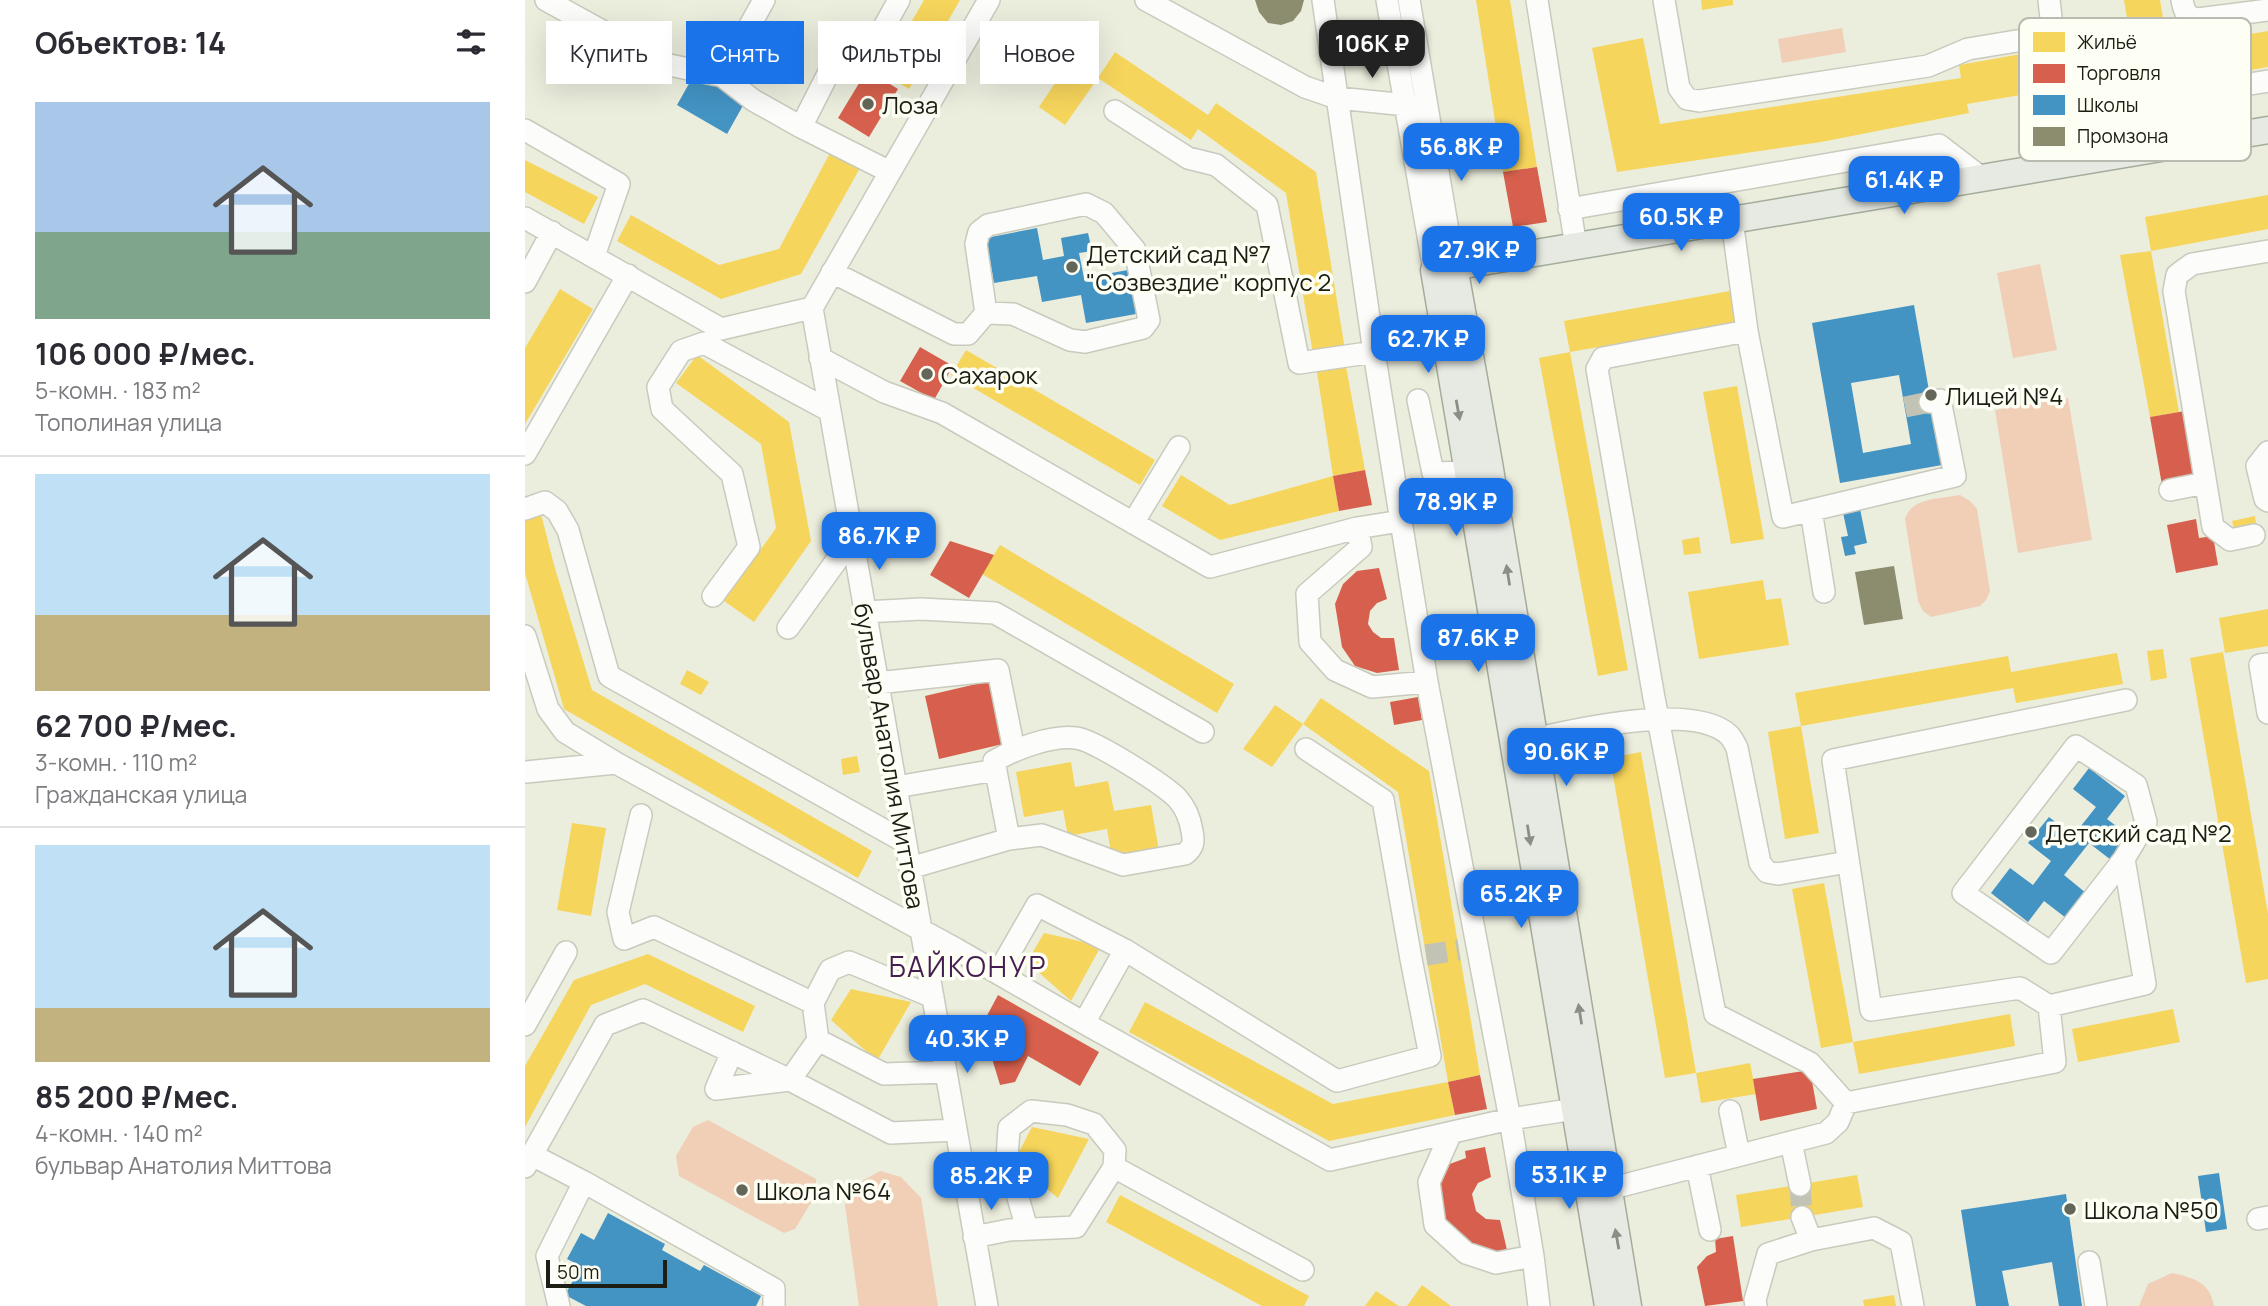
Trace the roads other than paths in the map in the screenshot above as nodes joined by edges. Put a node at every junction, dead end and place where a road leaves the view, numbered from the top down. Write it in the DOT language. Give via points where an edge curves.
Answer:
graph roads {
  1 [pos="546,0"];
  2 [pos="764,0"];
  3 [pos="899,0"];
  4 [pos="989,0"];
  5 [pos="1146,0"];
  6 [pos="1323,0"];
  7 [pos="1387,0"];
  8 [pos="1409,0"];
  9 [pos="1537,0"];
  10 [pos="1664,0"];
  11 [pos="2049,0"];
  12 [pos="2182,0"];
  13 [pos="2268,9"];
  14 [pos="2051,18"];
  15 [pos="2194,18"];
  16 [pos="2205,18"];
  17 [pos="752,21"];
  18 [pos="2019,41"];
  19 [pos="686,68"];
  20 [pos="732,84"];
  21 [pos="1336,98"];
  22 [pos="1403,104"];
  23 [pos="1427,107"];
  24 [pos="1115,111"];
  25 [pos="801,127"];
  26 [pos="525,130"];
  27 [pos="2058,161"];
  28 [pos="2088,161"];
  29 [pos="2059,166"];
  30 [pos="890,172"];
  31 [pos="1982,178"];
  32 [pos="1569,209"];
  33 [pos="525,218"];
  34 [pos="1733,220"];
  35 [pos="552,232"];
  36 [pos="1576,247"];
  37 [pos="2268,251"];
  38 [pos="594,256"];
  39 [pos="1444,268"];
  40 [pos="832,272"];
  41 [pos="628,275"];
  42 [pos="525,282"];
  43 [pos="812,308"];
  44 [pos="986,313"];
  45 [pos="1747,331"];
  46 [pos="1374,352"];
  47 [pos="820,358"];
  48 [pos="1418,400"];
  49 [pos="1930,402"];
  50 [pos="830,411"];
  51 [pos="1179,447"];
  52 [pos="2268,452"];
  53 [pos="525,454"];
  54 [pos="1469,472"];
  55 [pos="2205,483"];
  56 [pos="2170,490"];
  57 [pos="2268,501"];
  58 [pos="525,509"];
  59 [pos="1811,510"];
  60 [pos="1401,521"];
  61 [pos="1133,523"];
  62 [pos="1357,528"];
  63 [pos="2254,535"];
  64 [pos="852,539"];
  65 [pos="1824,592"];
  66 [pos="713,596"];
  67 [pos="865,612"];
  68 [pos="788,628"];
  69 [pos="525,636"];
  70 [pos="2268,664"];
  71 [pos="1427,682"];
  72 [pos="877,683"];
  73 [pos="2126,700"];
  74 [pos="2268,713"];
  75 [pos="1658,718"];
  76 [pos="1203,732"];
  77 [pos="1523,741"];
  78 [pos="1306,749"];
  79 [pos="1014,750"];
  80 [pos="615,763"];
  81 [pos="996,769"];
  82 [pos="525,771"];
  83 [pos="896,787"];
  84 [pos="525,792"];
  85 [pos="641,815"];
  86 [pos="1009,839"];
  87 [pos="905,842"];
  88 [pos="2124,859"];
  89 [pos="1848,862"];
  90 [pos="910,868"];
  91 [pos="921,930"];
  92 [pos="1125,950"];
  93 [pos="566,953"];
  94 [pos="998,973"];
  95 [pos="933,998"];
  96 [pos="814,1003"];
  97 [pos="2049,1006"];
  98 [pos="1084,1023"];
  99 [pos="525,1025"];
  100 [pos="818,1040"];
  101 [pos="732,1052"];
  102 [pos="946,1072"];
  103 [pos="790,1080"];
  104 [pos="1846,1103"];
  105 [pos="1575,1109"];
  106 [pos="1730,1111"];
  107 [pos="1510,1119"];
  108 [pos="956,1130"];
  109 [pos="1451,1133"];
  110 [pos="1791,1142"];
  111 [pos="1739,1156"];
  112 [pos="528,1161"];
  113 [pos="1697,1166"];
  114 [pos="1114,1167"];
  115 [pos="584,1182"];
  116 [pos="1800,1185"];
  117 [pos="1608,1189"];
  118 [pos="1802,1217"];
  119 [pos="1027,1229"];
  120 [pos="1710,1230"];
  121 [pos="974,1237"];
  122 [pos="1811,1240"];
  123 [pos="1533,1256"];
  124 [pos="2089,1262"];
  125 [pos="1303,1270"];
  126 [pos="559,1306"];
  127 [pos="774,1306"];
  128 [pos="987,1306"];
  129 [pos="1539,1306"];
  130 [pos="1608,1306"];
  131 [pos="1628,1306"];
  132 [pos="1756,1306"];
  133 [pos="1913,1306"];
  134 [pos="2097,1306"];
  1 -- 19 [label="street" via="660,63"];
  2 -- 17 [label="street"];
  3 -- 25 [label="street" via="880,34 866,47 844,56 829,72"];
  4 -- 30 [label="street"];
  5 -- 21 [label="street" via="1305,87"];
  6 -- 21 [label="street"];
  7 -- 22 [label="street"];
  8 -- 23 [label="street"];
  9 -- 32 [label="street"];
  10 -- 18 [label="street" via="1679,88 1687,99 1699,101 1928,66 1968,49"];
  11 -- 14 [label="street"];
  12 -- 15 [label="street" via="2184,10"];
  13 -- 16 [label="street"];
  20 -- 25 [label="street"];
  21 -- 22 [label="street"];
  21 -- 46 [label="street"];
  22 -- 23 [label="street"];
  22 -- 39 [label="street"];
  23 -- 39 [label="street"];
  24 -- 46 [label="street" via="1188,158 1216,165 1266,205 1299,363"];
  25 -- 30 [label="street"];
  26 -- 38 [label="street" via="619,184"];
  27 -- 29 [label="street"];
  28 -- 29 [label="main road"];
  29 -- 31 [label="main road"];
  30 -- 40 [label="street"];
  31 -- 32 [label="street" via="1939,145"];
  31 -- 34 [label="main road"];
  32 -- 36 [label="street"];
  33 -- 35 [label="street"];
  34 -- 36 [label="main road"];
  34 -- 45 [label="street"];
  35 -- 38 [label="street"];
  35 -- 42 [label="street"];
  36 -- 39 [label="main road"];
  37 -- 55 [label="street" via="2192,264 2178,275 2174,291"];
  38 -- 41 [label="street"];
  39 -- 54 [label="main road, one-way"];
  77 -- 39 [label="main road, one-way" via="1489,463"];
  40 -- 43 [label="street"];
  40 -- 44 [label="street" via="954,334 968,334"];
  41 -- 43 [label="street" via="721,329"];
  41 -- 53 [label="street"];
  43 -- 47 [label="street, бульвар Анатолия Миттова"];
  44 -- 44 [label="street" via="1013,314 1070,340 1085,342 1143,328 1149,320 1135,250 1104,213 1086,204 988,225 978,232"];
  45 -- 59 [label="street" via="1783,517"];
  45 -- 75 [label="street" via="1603,358 1597,369"];
  46 -- 60 [label="street"];
  47 -- 50 [label="street, бульвар Анатолия Миттова"];
  47 -- 61 [label="street" via="884,392 942,413"];
  48 -- 54 [label="street" via="1433,473"];
  49 -- 59 [label="street" via="1940,400 1955,476"];
  50 -- 64 [label="street, бульвар Анатолия Миттова"];
  50 -- 66 [label="street" via="704,343 681,351 657,387 662,409 732,474 749,547"];
  51 -- 61 [label="street"];
  52 -- 57 [label="street" via="2257,466"];
  54 -- 77 [label="main road"];
  55 -- 56 [label="street"];
  55 -- 63 [label="street" via="2213,527 2229,540"];
  58 -- 87 [label="street" via="545,502 558,511 568,530 609,676"];
  59 -- 65 [label="street"];
  60 -- 62 [label="street"];
  60 -- 71 [label="street"];
  61 -- 62 [label="street" via="1210,567"];
  62 -- 71 [label="street" via="1361,547 1307,594 1310,642 1335,670 1372,687"];
  64 -- 67 [label="street, бульвар Анатолия Миттова"];
  64 -- 68 [label="street"];
  67 -- 72 [label="street, бульвар Анатолия Миттова"];
  67 -- 76 [label="street" via="995,613"];
  69 -- 80 [label="street" via="548,709 565,733"];
  70 -- 74 [label="street" via="2260,665"];
  71 -- 107 [label="street" via="1467,949"];
  72 -- 79 [label="street" via="998,670"];
  72 -- 83 [label="street, бульвар Анатолия Миттова"];
  73 -- 89 [label="street" via="1833,760"];
  75 -- 77 [label="street"];
  75 -- 89 [label="street" via="1693,721 1730,735 1737,748 1760,863 1767,872"];
  75 -- 104 [label="street" via="1715,1014 1811,1063"];
  77 -- 105 [label="main road, one-way"];
  117 -- 77 [label="main road, one-way"];
  78 -- 92 [label="street" via="1383,800 1418,957 1430,1056 1337,1081"];
  79 -- 81 [label="street" via="994,761"];
  79 -- 86 [label="street" via="1058,739 1091,743 1178,799 1189,815 1194,843 1185,854 1123,865 1042,835"];
  80 -- 82 [label="street"];
  80 -- 91 [label="street"];
  81 -- 83 [label="street"];
  81 -- 86 [label="street"];
  82 -- 84 [label="street"];
  83 -- 87 [label="street, бульвар Анатолия Миттова"];
  85 -- 96 [label="street" via="618,912 624,939 655,927"];
  86 -- 90 [label="street"];
  87 -- 90 [label="street, бульвар Анатолия Миттова"];
  88 -- 88 [label="street" via="2146,822 2136,785 2076,746 1963,893 2051,953"];
  88 -- 97 [label="street" via="2145,984"];
  89 -- 97 [label="street" via="1871,1010 2020,988"];
  90 -- 91 [label="street, бульвар Анатолия Миттова"];
  91 -- 94 [label="street"];
  91 -- 95 [label="street, бульвар Анатолия Миттова"];
  92 -- 94 [label="street" via="1037,905"];
  92 -- 98 [label="street"];
  93 -- 99 [label="street"];
  94 -- 98 [label="street"];
  95 -- 96 [label="street" via="849,962 830,970"];
  95 -- 102 [label="street, бульвар Анатолия Миттова"];
  96 -- 100 [label="street"];
  97 -- 104 [label="street" via="2055,1062"];
  98 -- 109 [label="street" via="1330,1160"];
  100 -- 102 [label="street" via="884,1074"];
  100 -- 103 [label="street"];
  101 -- 103 [label="street"];
  101 -- 103 [label="street" via="716,1088"];
  101 -- 112 [label="street" via="643,1010 605,1025"];
  102 -- 108 [label="street, бульвар Анатолия Миттова"];
  103 -- 108 [label="street" via="891,1133"];
  104 -- 110 [label="street" via="1838,1122 1826,1133"];
  105 -- 107 [label="street"];
  105 -- 130 [label="main road"];
  106 -- 111 [label="street"];
  107 -- 109 [label="street"];
  107 -- 123 [label="street"];
  108 -- 121 [label="street, бульвар Анатолия Миттова"];
  109 -- 123 [label="street" via="1429,1182 1435,1225 1466,1253 1486,1260 1496,1263"];
  110 -- 111 [label="street"];
  110 -- 116 [label="street"];
  111 -- 113 [label="street"];
  112 -- 115 [label="street"];
  113 -- 117 [label="street"];
  113 -- 120 [label="street"];
  114 -- 119 [label="street" via="1076,1227"];
  114 -- 119 [label="street" via="1115,1150 1094,1124 1031,1111 1009,1128 1007,1158"];
  114 -- 125 [label="street"];
  115 -- 126 [label="street" via="547,1256"];
  115 -- 127 [label="street" via="774,1289"];
  131 -- 117 [label="main road, one-way"];
  118 -- 122 [label="street"];
  119 -- 121 [label="street"];
  121 -- 128 [label="street, бульвар Анатолия Миттова"];
  122 -- 132 [label="street" via="1768,1254"];
  122 -- 133 [label="street" via="1874,1228 1901,1242"];
  123 -- 129 [label="street"];
  124 -- 134 [label="street"];
}
